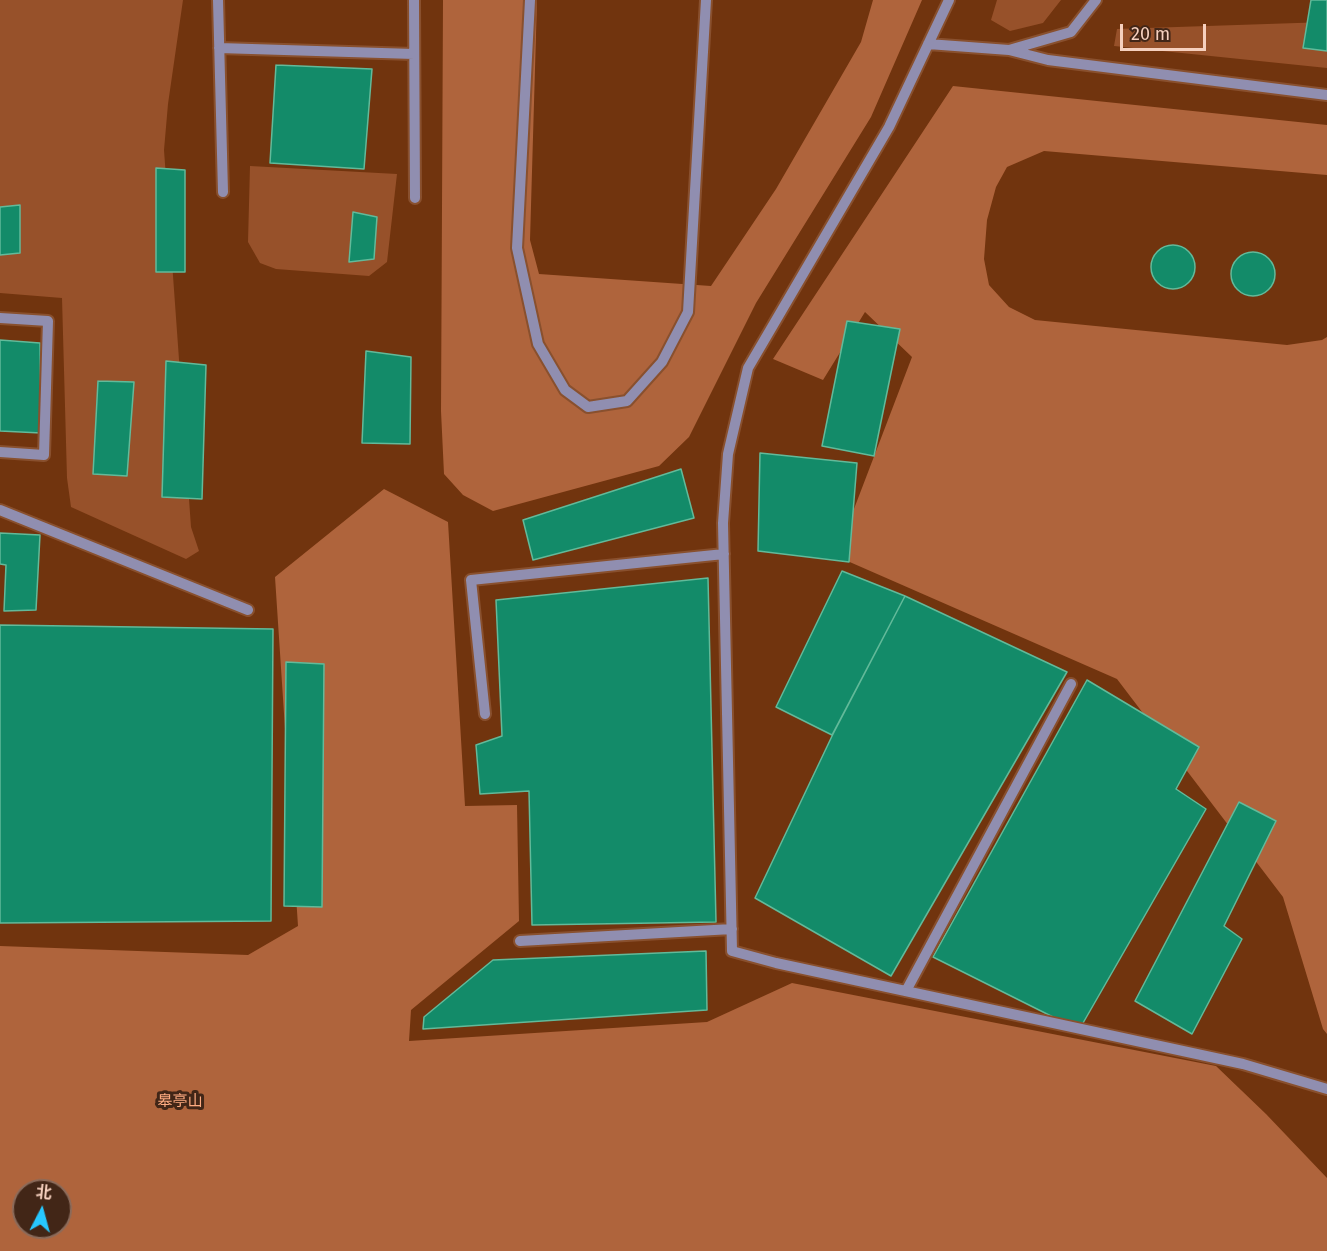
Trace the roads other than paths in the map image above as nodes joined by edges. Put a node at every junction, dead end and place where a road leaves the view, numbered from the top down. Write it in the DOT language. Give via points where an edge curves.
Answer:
graph roads {
  1 [pos="218,0"];
  2 [pos="414,0"];
  3 [pos="530,0"];
  4 [pos="706,0"];
  5 [pos="949,0"];
  6 [pos="1096,0"];
  7 [pos="928,44"];
  8 [pos="219,48"];
  9 [pos="1009,50"];
  10 [pos="414,54"];
  11 [pos="1327,94"];
  12 [pos="223,192"];
  13 [pos="415,198"];
  14 [pos="0,318"];
  15 [pos="0,452"];
  16 [pos="0,510"];
  17 [pos="724,554"];
  18 [pos="248,610"];
  19 [pos="1071,684"];
  20 [pos="485,714"];
  21 [pos="732,929"];
  22 [pos="520,940"];
  23 [pos="906,991"];
  24 [pos="1327,1089"];
  1 -- 8 [label="street"];
  2 -- 10 [label="street"];
  3 -- 4 [label="street" via="517,248 538,344 565,390 588,407 627,401 662,362 687,312"];
  5 -- 7 [label="street"];
  6 -- 9 [label="street" via="1071,32"];
  7 -- 9 [label="street"];
  7 -- 17 [label="street" via="889,127 748,368 728,454"];
  8 -- 10 [label="street"];
  8 -- 12 [label="street"];
  9 -- 11 [label="street" via="1048,60"];
  10 -- 13 [label="street"];
  14 -- 15 [label="street" via="48,321 44,455"];
  16 -- 18 [label="street"];
  17 -- 20 [label="street" via="471,580"];
  17 -- 21 [label="street"];
  19 -- 23 [label="street"];
  21 -- 22 [label="street"];
  21 -- 23 [label="street" via="732,951"];
  23 -- 24 [label="street" via="1243,1064"];
}
